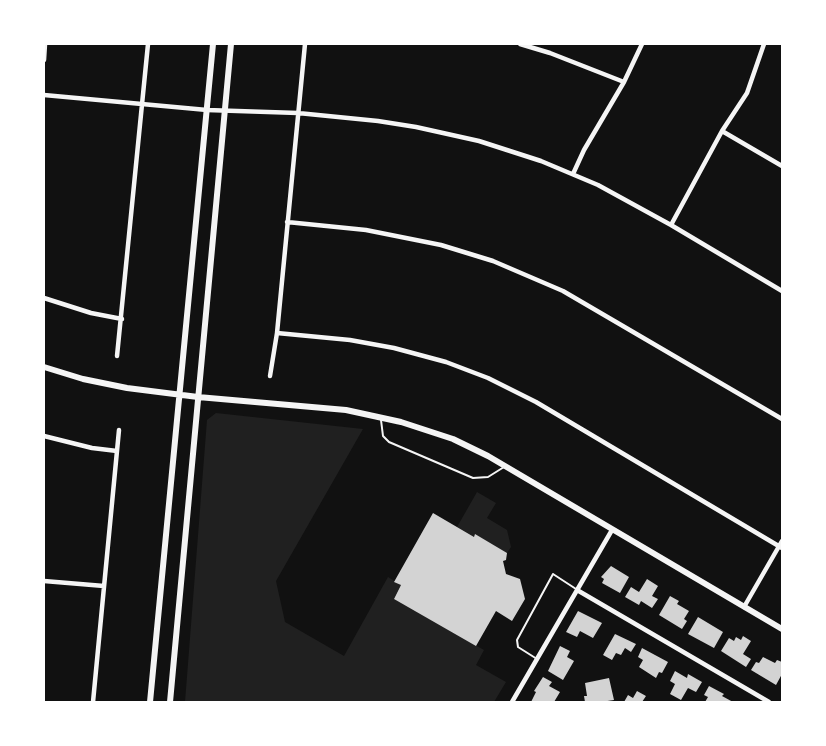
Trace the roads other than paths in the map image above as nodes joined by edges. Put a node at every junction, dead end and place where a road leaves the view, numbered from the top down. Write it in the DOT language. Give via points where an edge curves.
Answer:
graph roads {
  1 [pos="45,44"];
  2 [pos="148,44"];
  3 [pos="213,44"];
  4 [pos="231,44"];
  5 [pos="305,44"];
  6 [pos="520,44"];
  7 [pos="642,44"];
  8 [pos="764,44"];
  9 [pos="44,60"];
  10 [pos="624,82"];
  11 [pos="44,94"];
  12 [pos="142,104"];
  13 [pos="207,110"];
  14 [pos="225,111"];
  15 [pos="298,113"];
  16 [pos="722,131"];
  17 [pos="783,166"];
  18 [pos="573,174"];
  19 [pos="287,222"];
  20 [pos="671,225"];
  21 [pos="783,291"];
  22 [pos="44,298"];
  23 [pos="122,320"];
  24 [pos="277,333"];
  25 [pos="117,356"];
  26 [pos="44,367"];
  27 [pos="270,376"];
  28 [pos="179,395"];
  29 [pos="198,397"];
  30 [pos="380,417"];
  31 [pos="783,419"];
  32 [pos="119,430"];
  33 [pos="44,436"];
  34 [pos="117,451"];
  35 [pos="505,466"];
  36 [pos="612,530"];
  37 [pos="782,545"];
  38 [pos="44,582"];
  39 [pos="104,586"];
  40 [pos="577,590"];
  41 [pos="744,607"];
  42 [pos="783,629"];
  43 [pos="537,659"];
  44 [pos="93,702"];
  45 [pos="150,702"];
  46 [pos="170,702"];
  47 [pos="512,702"];
  48 [pos="769,702"];
  1 -- 9 [label="street"];
  2 -- 12 [label="street"];
  3 -- 13 [label="main road"];
  4 -- 14 [label="main road"];
  5 -- 15 [label="street"];
  6 -- 10 [label="street"];
  7 -- 10 [label="street"];
  8 -- 16 [label="street" via="747,93"];
  10 -- 18 [label="street"];
  11 -- 12 [label="street"];
  12 -- 13 [label="street"];
  12 -- 23 [label="street"];
  13 -- 14 [label="street"];
  13 -- 28 [label="main road"];
  14 -- 15 [label="street"];
  14 -- 29 [label="main road"];
  15 -- 18 [label="street" via="427,129 479,141"];
  15 -- 19 [label="street"];
  16 -- 17 [label="street"];
  16 -- 20 [label="street"];
  18 -- 20 [label="street"];
  19 -- 24 [label="street"];
  19 -- 31 [label="street" via="366,230 441,245 493,261 563,291"];
  20 -- 21 [label="street"];
  22 -- 23 [label="street"];
  23 -- 25 [label="street"];
  24 -- 27 [label="street"];
  24 -- 37 [label="street" via="394,348 488,378"];
  26 -- 28 [label="main road" via="83,379"];
  28 -- 29 [label="main road"];
  28 -- 45 [label="main road"];
  29 -- 30 [label="main road"];
  29 -- 46 [label="main road"];
  30 -- 35 [label="main road" via="453,439"];
  30 -- 35 [label="lane" via="383,436 389,442 473,478 488,477"];
  32 -- 34 [label="street"];
  33 -- 34 [label="street"];
  34 -- 39 [label="street"];
  35 -- 36 [label="main road"];
  36 -- 40 [label="street"];
  36 -- 41 [label="main road"];
  37 -- 41 [label="street"];
  38 -- 39 [label="street"];
  39 -- 44 [label="street"];
  40 -- 43 [label="street"];
  40 -- 43 [label="lane" via="554,574 517,640 518,647"];
  40 -- 48 [label="street"];
  41 -- 42 [label="main road"];
  43 -- 47 [label="street"];
}
